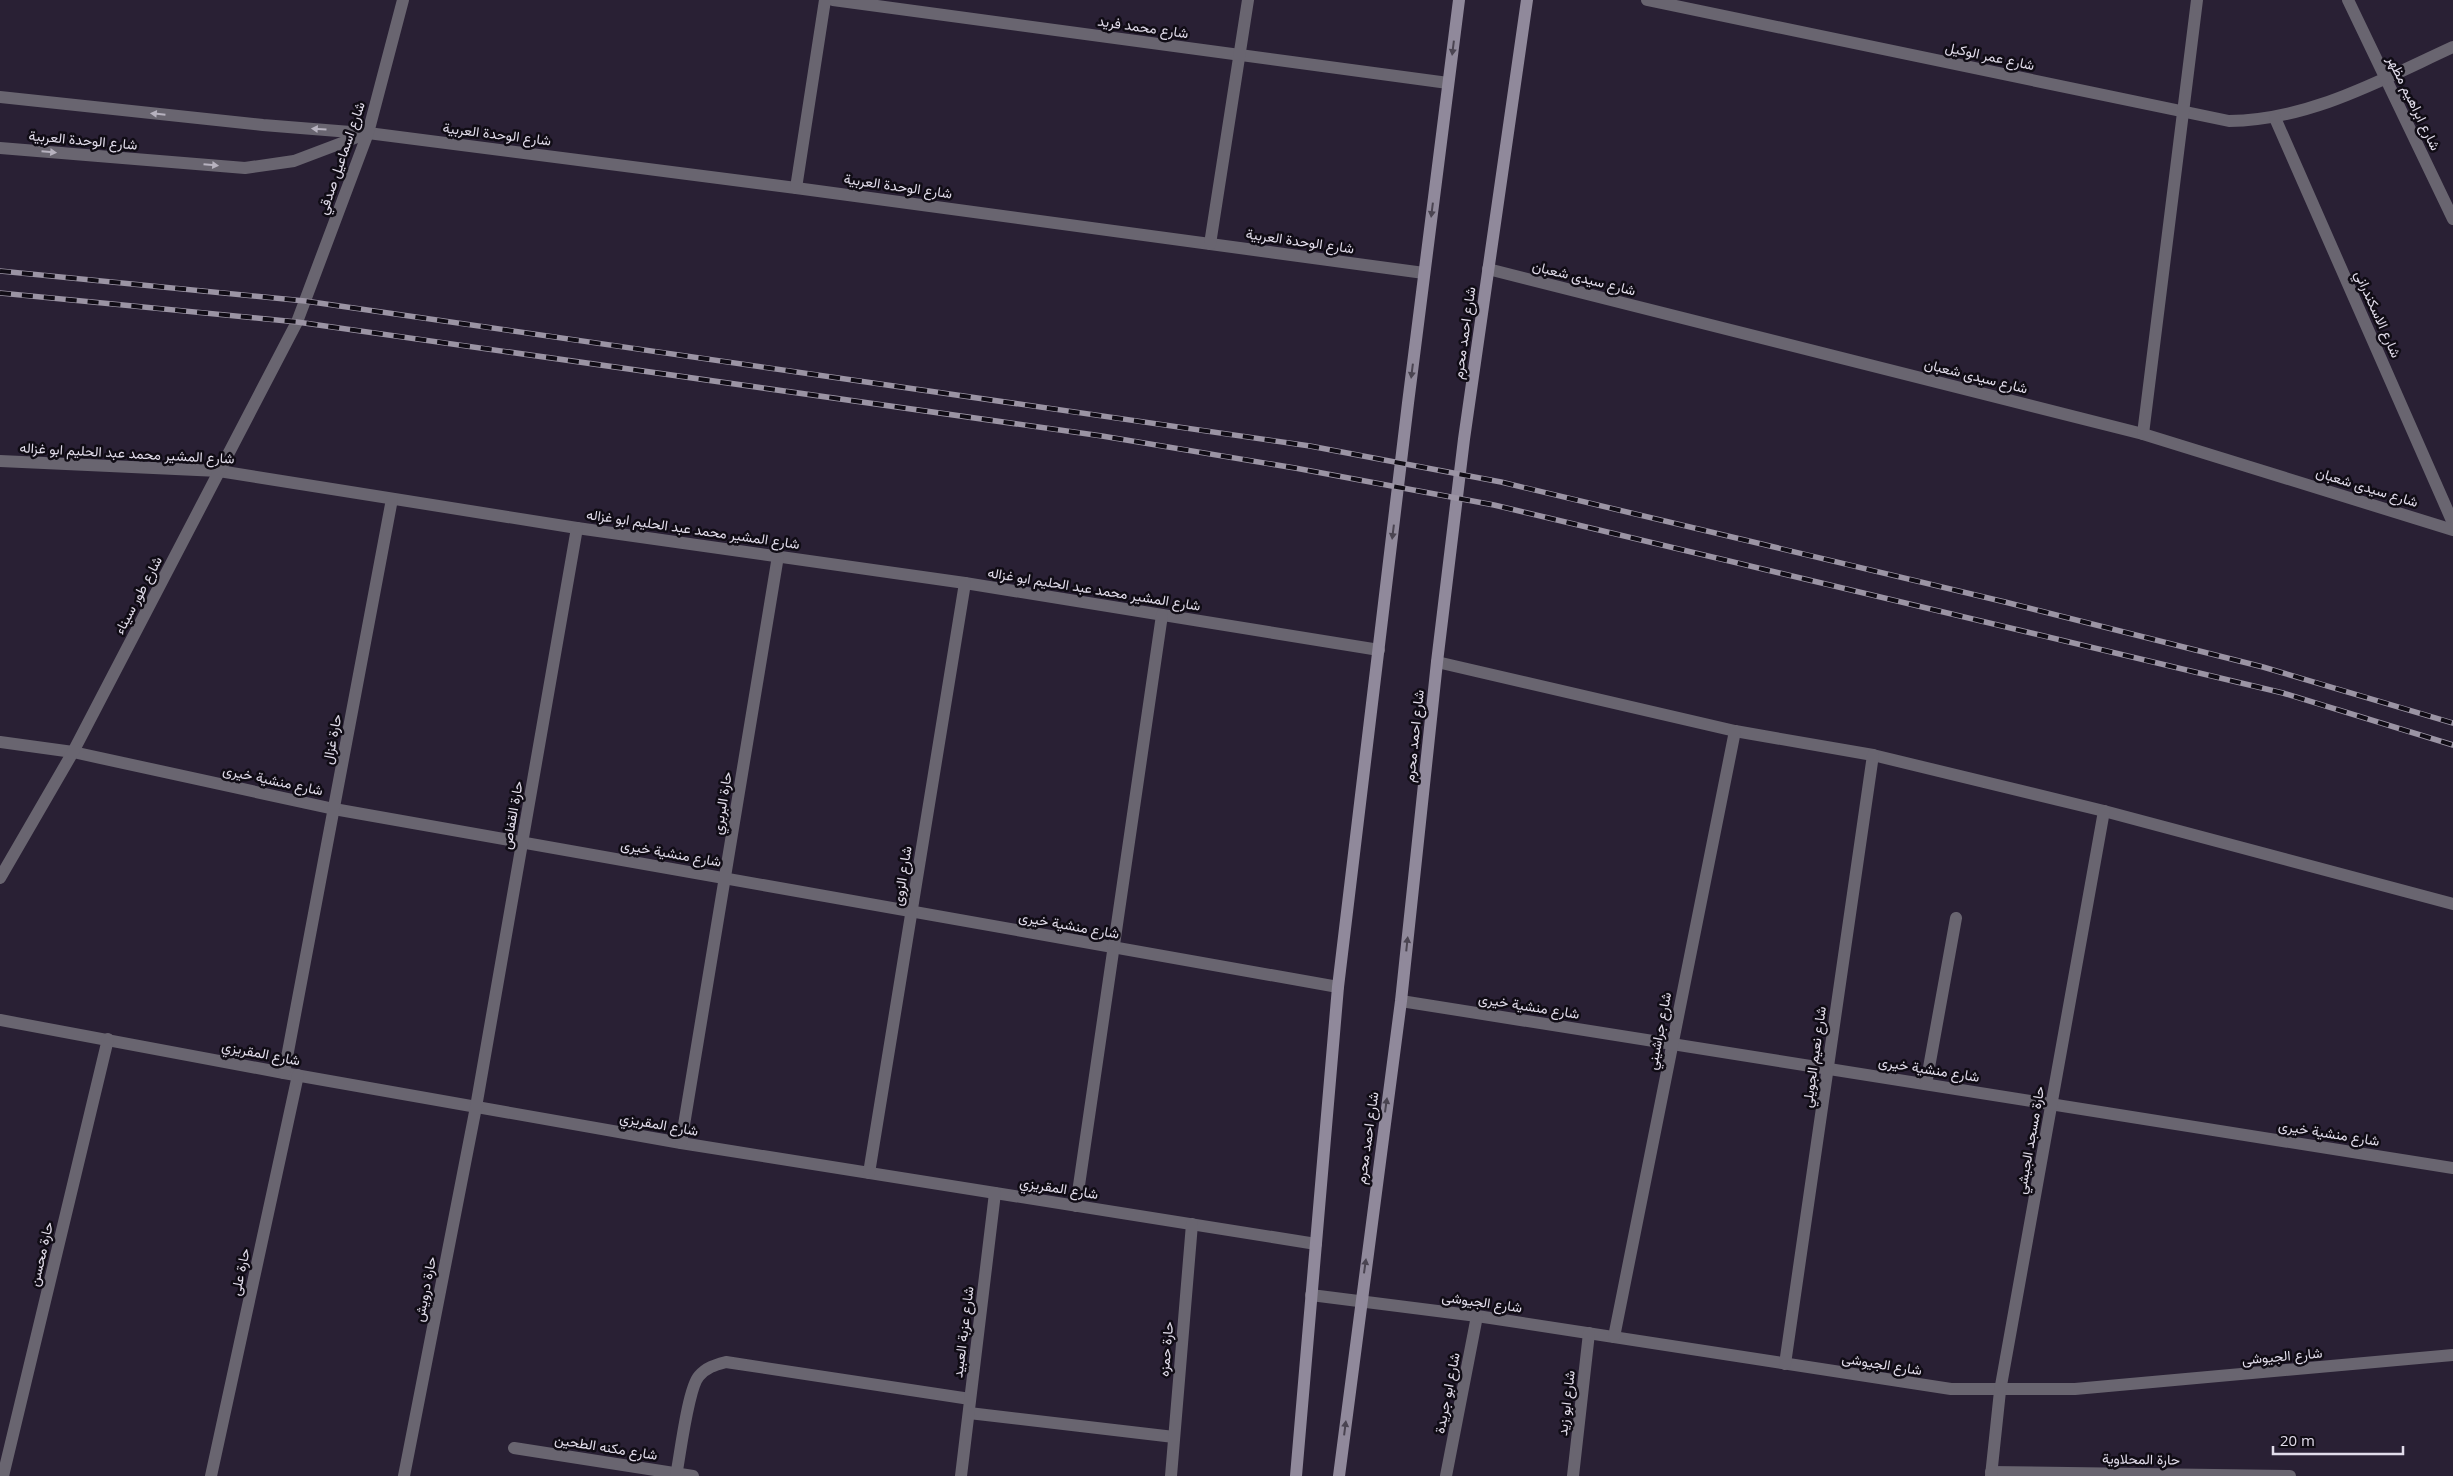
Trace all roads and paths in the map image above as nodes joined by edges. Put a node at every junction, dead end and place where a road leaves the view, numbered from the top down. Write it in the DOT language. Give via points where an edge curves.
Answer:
graph roads {
  1 [pos="403,0"];
  2 [pos="825,0"];
  3 [pos="833,0"];
  4 [pos="1248,0"];
  5 [pos="1459,0"];
  6 [pos="1527,0"];
  7 [pos="1648,0"];
  8 [pos="2197,0"];
  9 [pos="2348,0"];
  10 [pos="2453,47"];
  11 [pos="1239,55"];
  12 [pos="2385,79"];
  13 [pos="1448,83"];
  14 [pos="0,97"];
  15 [pos="2183,112"];
  16 [pos="2275,118"];
  17 [pos="368,133"];
  18 [pos="0,148"];
  19 [pos="796,188"];
  20 [pos="2453,219"];
  21 [pos="1210,244"];
  22 [pos="1488,269"];
  23 [pos="1424,273"];
  24 [pos="297,322"];
  25 [pos="2143,434"];
  26 [pos="0,461"];
  27 [pos="219,471"];
  28 [pos="392,499"];
  29 [pos="2453,523"];
  30 [pos="577,528"];
  31 [pos="2453,530"];
  32 [pos="778,556"];
  33 [pos="966,583"];
  34 [pos="1162,615"];
  35 [pos="1380,650"];
  36 [pos="1437,662"];
  37 [pos="1735,731"];
  38 [pos="0,742"];
  39 [pos="73,752"];
  40 [pos="1873,755"];
  41 [pos="334,809"];
  42 [pos="2104,811"];
  43 [pos="523,842"];
  44 [pos="725,877"];
  45 [pos="0,878"];
  46 [pos="2453,904"];
  47 [pos="912,911"];
  48 [pos="1956,918"];
  49 [pos="1114,948"];
  50 [pos="1338,987"];
  51 [pos="1400,1001"];
  52 [pos="0,1020"];
  53 [pos="108,1039"];
  54 [pos="1672,1044"];
  55 [pos="1828,1068"];
  56 [pos="284,1073"];
  57 [pos="298,1075"];
  58 [pos="1926,1084"];
  59 [pos="2052,1104"];
  60 [pos="476,1107"];
  61 [pos="681,1143"];
  62 [pos="2453,1168"];
  63 [pos="869,1173"];
  64 [pos="995,1193"];
  65 [pos="1076,1206"];
  66 [pos="1192,1224"];
  67 [pos="1316,1244"];
  68 [pos="1311,1295"];
  69 [pos="1360,1302"];
  70 [pos="1477,1316"];
  71 [pos="1589,1333"];
  72 [pos="1614,1337"];
  73 [pos="2453,1355"];
  74 [pos="1785,1364"];
  75 [pos="2000,1391"];
  76 [pos="970,1399"];
  77 [pos="969,1413"];
  78 [pos="1174,1437"];
  79 [pos="514,1448"];
  80 [pos="1991,1474"];
  81 [pos="677,1475"];
  82 [pos="3,1476"];
  83 [pos="212,1476"];
  84 [pos="404,1476"];
  85 [pos="693,1476"];
  86 [pos="961,1476"];
  87 [pos="1171,1476"];
  88 [pos="1296,1476"];
  89 [pos="1339,1476"];
  90 [pos="1446,1476"];
  91 [pos="1573,1476"];
  92 [pos="2290,1476"];
  1 -- 17 [label="street, شارع اسماعيل صدقي"];
  2 -- 19 [label="street"];
  3 -- 11 [label="street, شارع محمد فريد"];
  4 -- 11 [label="street"];
  5 -- 13 [label="main road, one-way"];
  6 -- 22 [label="main road, شارع احمد محرم"];
  7 -- 15 [label="street, شارع عمر الوكيل"];
  8 -- 15 [label="street"];
  9 -- 12 [label="street, شارع ابراهيم مظهر"];
  10 -- 12 [label="street, شارع عمر الوكيل"];
  11 -- 13 [label="street, شارع محمد فريد"];
  11 -- 21 [label="street"];
  12 -- 16 [label="street, شارع عمر الوكيل" via="2326,103"];
  12 -- 20 [label="street, شارع ابراهيم مظهر"];
  13 -- 23 [label="main road, one-way"];
  17 -- 14 [label="street, شارع الوحدة العربية, one-way"];
  15 -- 16 [label="street, شارع عمر الوكيل" via="2229,121"];
  15 -- 25 [label="street"];
  16 -- 29 [label="street, شارع الاسكندراني"];
  18 -- 17 [label="street, شارع الوحدة العربية, one-way" via="245,168 294,161"];
  17 -- 19 [label="street, شارع الوحدة العربية"];
  17 -- 24 [label="street, شارع اسماعيل صدقي"];
  19 -- 21 [label="street, شارع الوحدة العربية"];
  21 -- 23 [label="street, شارع الوحدة العربية"];
  22 -- 25 [label="street, شارع سيدى شعبان"];
  22 -- 36 [label="main road, شارع احمد محرم"];
  23 -- 35 [label="main road, one-way"];
  24 -- 27 [label="street, شارع طور سيناء"];
  25 -- 31 [label="street, شارع سيدى شعبان"];
  26 -- 27 [label="street, شارع المشير محمد عبد الحليم ابو غزاله"];
  27 -- 28 [label="street, شارع المشير محمد عبد الحليم ابو غزاله"];
  27 -- 39 [label="street, شارع طور سيناء"];
  28 -- 30 [label="street, شارع المشير محمد عبد الحليم ابو غزاله"];
  28 -- 41 [label="street, حارة غزال"];
  30 -- 32 [label="street, شارع المشير محمد عبد الحليم ابو غزاله"];
  30 -- 43 [label="street, حارة القفاص"];
  32 -- 33 [label="street, شارع المشير محمد عبد الحليم ابو غزاله"];
  32 -- 44 [label="street, حارة البربري"];
  33 -- 34 [label="street, شارع المشير محمد عبد الحليم ابو غزاله"];
  33 -- 47 [label="street, شارع الزوى"];
  34 -- 35 [label="street, شارع المشير محمد عبد الحليم ابو غزاله"];
  34 -- 49 [label="street"];
  35 -- 50 [label="main road"];
  36 -- 37 [label="street"];
  51 -- 36 [label="main road, شارع احمد محرم, one-way"];
  37 -- 40 [label="street"];
  37 -- 54 [label="street, شارع جراشيني"];
  38 -- 39 [label="street, شارع منشية خيرى"];
  39 -- 41 [label="street, شارع منشية خيرى"];
  39 -- 45 [label="street, شارع طور سيناء"];
  40 -- 42 [label="street"];
  40 -- 55 [label="street, شارع نعيم الجويلي"];
  41 -- 43 [label="street, شارع منشية خيرى"];
  41 -- 56 [label="street, حارة غزال"];
  42 -- 46 [label="street"];
  42 -- 59 [label="street, حارة مسجد الجيشي"];
  43 -- 44 [label="street, شارع منشية خيرى"];
  43 -- 60 [label="street, حارة القفاص"];
  44 -- 47 [label="street, شارع منشية خيرى"];
  44 -- 61 [label="street, حارة البربري"];
  47 -- 49 [label="street, شارع منشية خيرى"];
  47 -- 63 [label="street, شارع الزوى"];
  48 -- 58 [label="street"];
  49 -- 50 [label="street, شارع منشية خيرى"];
  49 -- 65 [label="street"];
  50 -- 67 [label="main road"];
  51 -- 54 [label="street, شارع منشية خيرى"];
  69 -- 51 [label="main road, شارع احمد محرم, one-way"];
  52 -- 53 [label="street, شارع المقريزي"];
  53 -- 56 [label="street, شارع المقريزي"];
  53 -- 82 [label="street, حارة محسن"];
  54 -- 55 [label="street, شارع منشية خيرى"];
  54 -- 72 [label="street, شارع جراشيني"];
  55 -- 58 [label="street, شارع منشية خيرى"];
  55 -- 74 [label="street, شارع نعيم الجويلي"];
  56 -- 57 [label="street, شارع المقريزي"];
  57 -- 60 [label="street, شارع المقريزي"];
  57 -- 83 [label="street, حارة على"];
  58 -- 59 [label="street, شارع منشية خيرى"];
  59 -- 62 [label="street, شارع منشية خيرى"];
  59 -- 75 [label="street, حارة مسجد الجيشي"];
  60 -- 61 [label="street, شارع المقريزي"];
  60 -- 84 [label="street, حارة درويش"];
  61 -- 63 [label="street, شارع المقريزي"];
  63 -- 64 [label="street, شارع المقريزي"];
  64 -- 65 [label="street, شارع المقريزي"];
  64 -- 76 [label="street, شارع عزبة العبيد"];
  65 -- 66 [label="street, شارع المقريزي"];
  66 -- 67 [label="street, شارع المقريزي"];
  66 -- 78 [label="street, حارة حمزه"];
  67 -- 68 [label="main road"];
  68 -- 69 [label="street, شارع الجيوشى"];
  68 -- 88 [label="main road"];
  69 -- 70 [label="street, شارع الجيوشى"];
  89 -- 69 [label="main road, شارع احمد محرم, one-way"];
  70 -- 71 [label="street, شارع الجيوشى"];
  70 -- 90 [label="street, شارع ابو جريدة"];
  71 -- 72 [label="street, شارع الجيوشى"];
  71 -- 91 [label="street, شارع ابو زيد"];
  72 -- 74 [label="street, شارع الجيوشى"];
  73 -- 75 [label="street, شارع الجيوشى" via="2148,1384"];
  74 -- 75 [label="street, شارع الجيوشى" via="1951,1389"];
  75 -- 80 [label="street, حارة مسجد الجيشي"];
  76 -- 77 [label="street, شارع عزبة العبيد"];
  76 -- 81 [label="street" via="726,1362 710,1366 697,1377 692,1393"];
  77 -- 78 [label="street"];
  77 -- 86 [label="street, شارع عزبة العبيد"];
  78 -- 87 [label="street, حارة حمزه"];
  79 -- 81 [label="street, شارع مكنه الطحين"];
  80 -- 92 [label="street, حارة المحلاوية"];
  81 -- 85 [label="street, شارع مكنه الطحين"];
}
